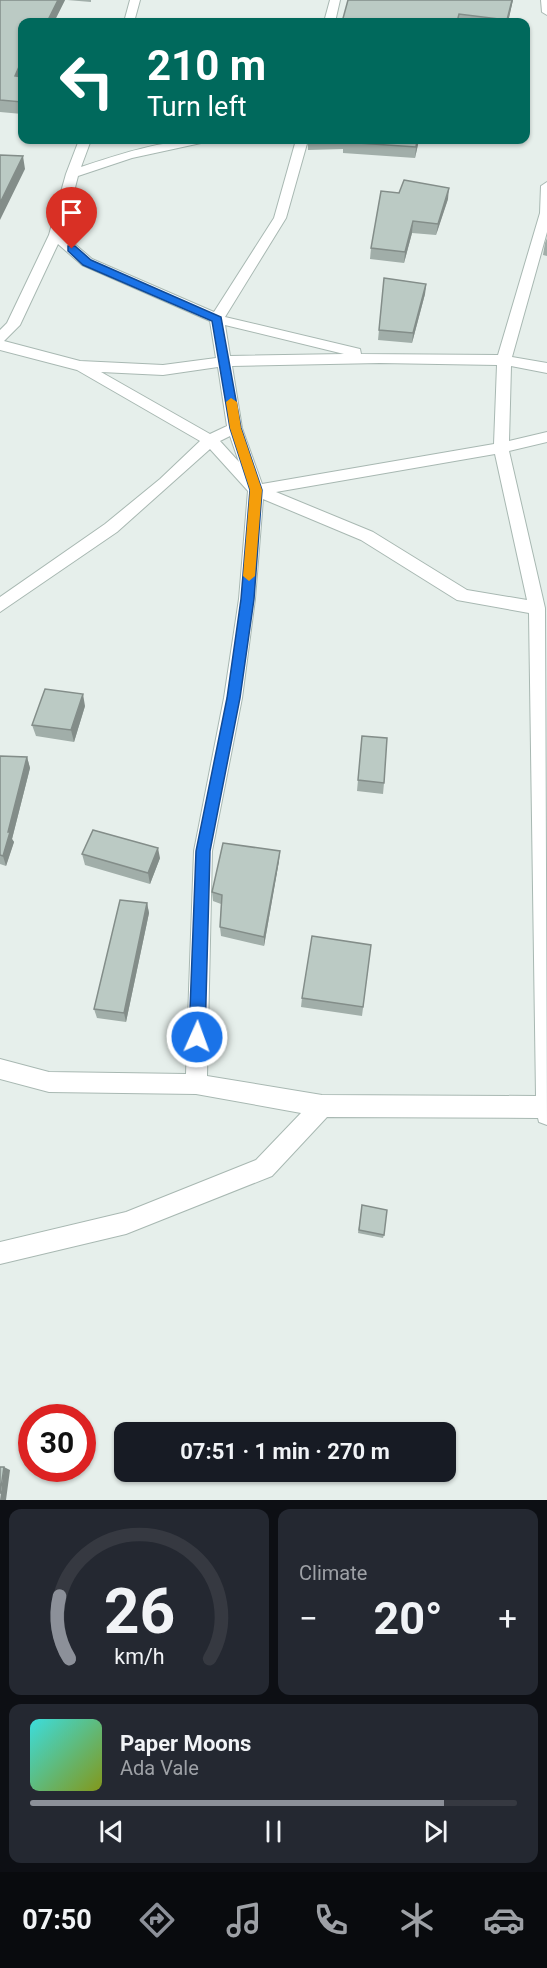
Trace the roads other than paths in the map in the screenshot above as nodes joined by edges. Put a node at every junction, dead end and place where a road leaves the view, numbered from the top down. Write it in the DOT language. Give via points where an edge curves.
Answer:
graph roads {
  1 [pos="135,0"];
  2 [pos="335,0"];
  3 [pos="546,0"];
  4 [pos="547,12"];
  5 [pos="130,18"];
  6 [pos="331,18"];
  7 [pos="83,144"];
  8 [pos="183,144"];
  9 [pos="301,144"];
  10 [pos="72,174"];
  11 [pos="547,186"];
  12 [pos="56,235"];
  13 [pos="217,319"];
  14 [pos="0,338"];
  15 [pos="0,345"];
  16 [pos="380,358"];
  17 [pos="504,360"];
  18 [pos="225,361"];
  19 [pos="80,366"];
  20 [pos="547,368"];
  21 [pos="235,428"];
  22 [pos="547,437"];
  23 [pos="210,440"];
  24 [pos="501,448"];
  25 [pos="256,490"];
  26 [pos="0,606"];
  27 [pos="537,608"];
  28 [pos="0,1069"];
  29 [pos="195,1084"];
  30 [pos="322,1106"];
  31 [pos="547,1109"];
  32 [pos="0,1253"];
  1 -- 5 [label="street"];
  2 -- 6 [label="street"];
  3 -- 4 [label="street"];
  7 -- 10 [label="street"];
  8 -- 10 [label="street" via="130,155"];
  9 -- 13 [label="street" via="280,218"];
  10 -- 12 [label="street"];
  11 -- 17 [label="street" via="546,213"];
  12 -- 13 [label="street" via="87,262"];
  12 -- 14 [label="street" via="13,325"];
  13 -- 16 [label="street"];
  13 -- 18 [label="street"];
  15 -- 19 [label="street"];
  16 -- 17 [label="street"];
  16 -- 18 [label="street"];
  17 -- 20 [label="street"];
  17 -- 24 [label="street"];
  18 -- 19 [label="street" via="163,370"];
  18 -- 21 [label="street"];
  19 -- 23 [label="street"];
  21 -- 23 [label="street"];
  21 -- 25 [label="street"];
  22 -- 24 [label="street"];
  23 -- 25 [label="street"];
  23 -- 26 [label="street" via="111,528"];
  24 -- 25 [label="street"];
  24 -- 27 [label="street"];
  25 -- 27 [label="street" via="368,536 463,596"];
  25 -- 29 [label="street" via="248,599 203,851"];
  27 -- 31 [label="street"];
  28 -- 29 [label="street" via="49,1082"];
  29 -- 30 [label="street"];
  30 -- 31 [label="street"];
  30 -- 32 [label="street" via="264,1168 126,1222"];
}
